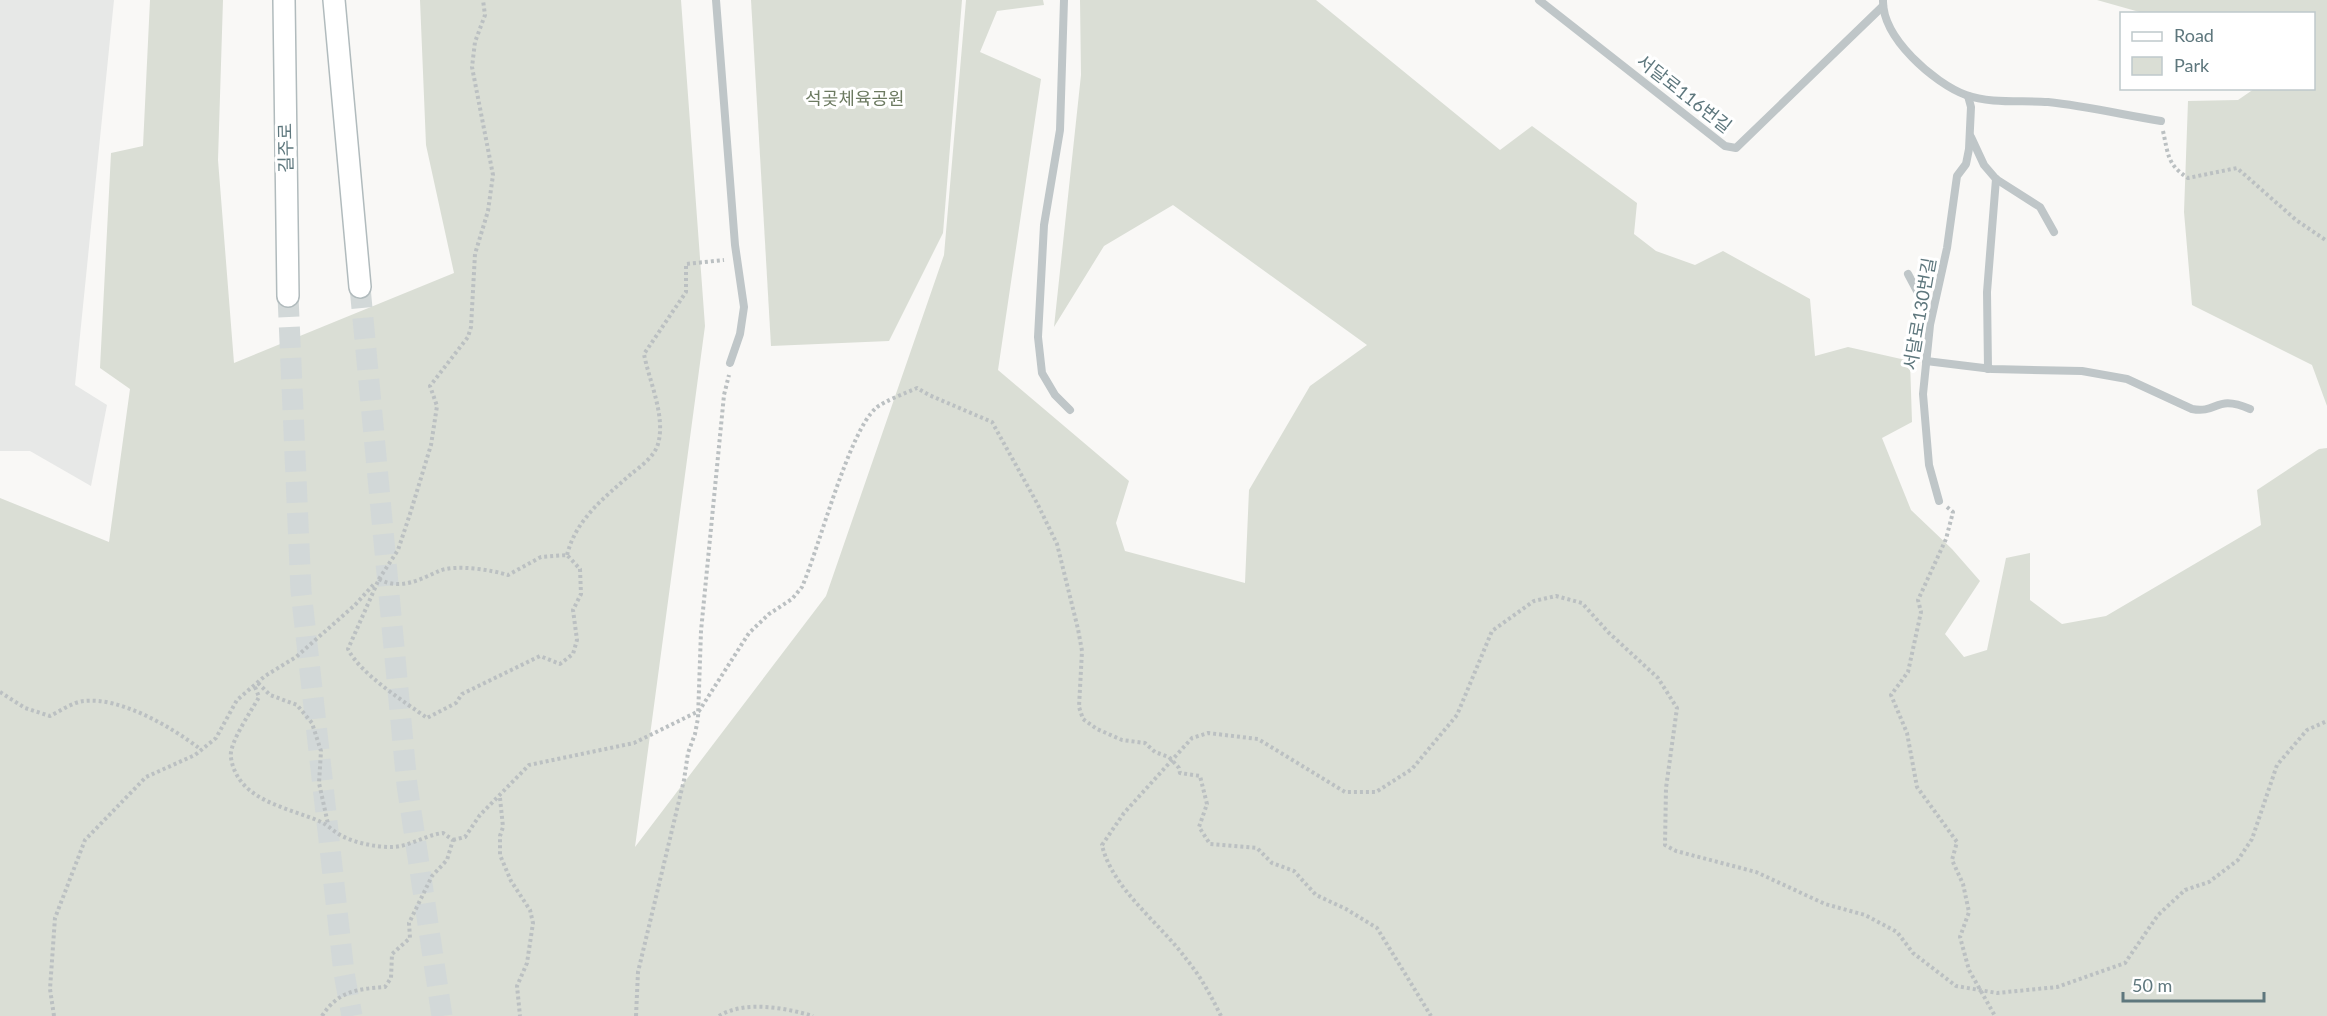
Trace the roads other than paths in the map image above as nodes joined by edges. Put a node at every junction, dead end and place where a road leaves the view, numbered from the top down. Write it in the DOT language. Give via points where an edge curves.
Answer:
graph roads {
  1 [pos="284,0"];
  2 [pos="333,0"];
  3 [pos="716,0"];
  4 [pos="1064,0"];
  5 [pos="1539,0"];
  6 [pos="1883,3"];
  7 [pos="1968,96"];
  8 [pos="2161,121"];
  9 [pos="1970,134"];
  10 [pos="1996,179"];
  11 [pos="2054,232"];
  12 [pos="1908,274"];
  13 [pos="360,287"];
  14 [pos="288,296"];
  15 [pos="1930,325"];
  16 [pos="1926,361"];
  17 [pos="730,363"];
  18 [pos="1988,369"];
  19 [pos="2250,409"];
  20 [pos="1070,410"];
  21 [pos="1939,501"];
  1 -- 14 [label="main road, 길주로"];
  2 -- 13 [label="main road"];
  3 -- 17 [label="lane" via="736,258 744,307"];
  4 -- 20 [label="lane" via="1060,130 1044,225 1038,337 1042,373"];
  5 -- 6 [label="lane, 서달로116번길" via="1725,146 1736,148"];
  6 -- 7 [label="lane" via="1887,23 1904,49 1946,84"];
  7 -- 8 [label="lane" via="2048,102"];
  7 -- 9 [label="lane, 서달로130번길"];
  9 -- 10 [label="lane, 서달로130번길" via="1984,165"];
  9 -- 15 [label="lane, 서달로130번길" via="1966,164 1958,176"];
  10 -- 11 [label="lane, 서달로130번길" via="2040,207"];
  10 -- 18 [label="lane" via="1987,292"];
  12 -- 15 [label="lane"];
  15 -- 16 [label="lane, 서달로130번길"];
  16 -- 18 [label="lane"];
  16 -- 21 [label="lane, 서달로130번길" via="1923,394 1929,465"];
  18 -- 19 [label="lane" via="2082,371 2127,379 2193,409 2203,411 2222,402"];
}
